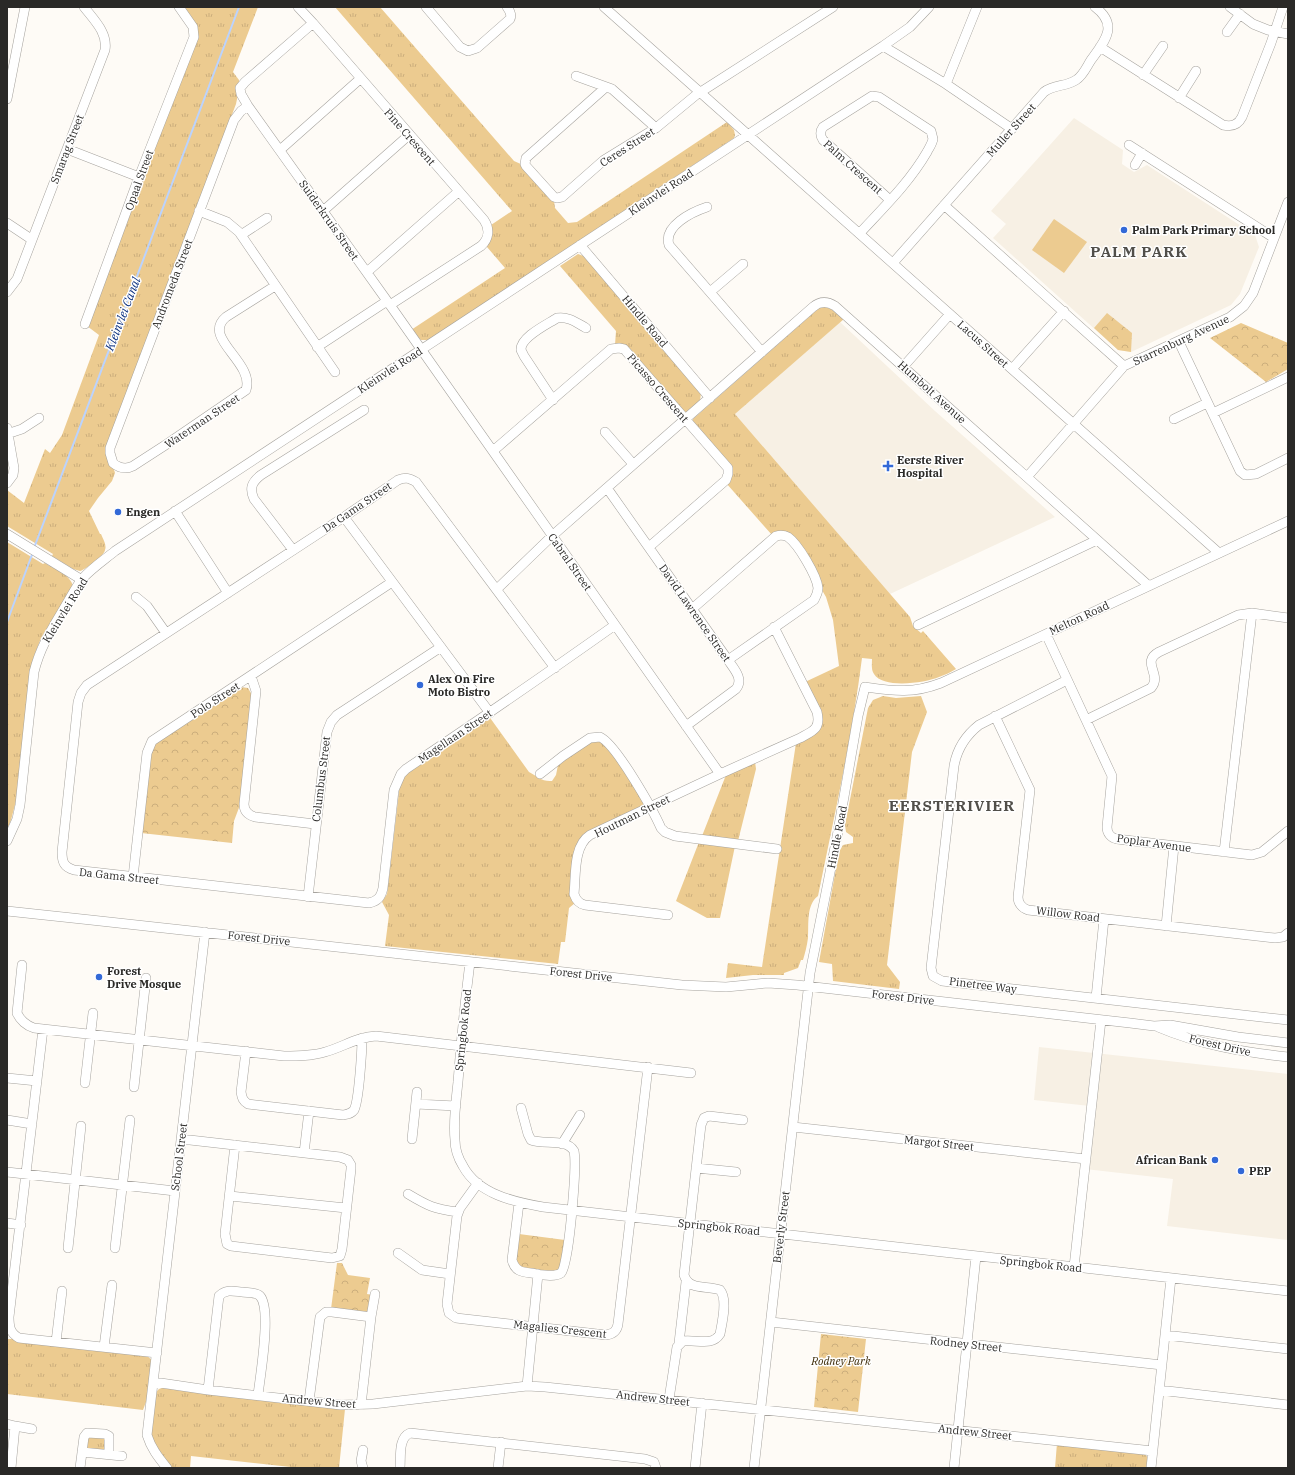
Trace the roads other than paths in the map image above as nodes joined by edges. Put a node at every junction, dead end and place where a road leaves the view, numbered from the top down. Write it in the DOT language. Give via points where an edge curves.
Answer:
graph roads {
  1 [pos="25,7"];
  2 [pos="84,7"];
  3 [pos="179,7"];
  4 [pos="298,7"];
  5 [pos="426,7"];
  6 [pos="507,7"];
  7 [pos="604,7"];
  8 [pos="833,7"];
  9 [pos="929,7"];
  10 [pos="977,7"];
  11 [pos="1095,7"];
  12 [pos="1230,7"];
  13 [pos="1284,7"];
  14 [pos="1240,14"];
  15 [pos="312,23"];
  16 [pos="1275,31"];
  17 [pos="1227,32"];
  18 [pos="1288,34"];
  19 [pos="883,46"];
  20 [pos="1163,46"];
  21 [pos="1100,47"];
  22 [pos="1196,71"];
  23 [pos="1143,75"];
  24 [pos="576,76"];
  25 [pos="360,79"];
  26 [pos="946,84"];
  27 [pos="606,87"];
  28 [pos="701,93"];
  29 [pos="1179,98"];
  30 [pos="7,99"];
  31 [pos="248,106"];
  32 [pos="656,128"];
  33 [pos="1012,129"];
  34 [pos="748,134"];
  35 [pos="409,135"];
  36 [pos="1129,145"];
  37 [pos="67,148"];
  38 [pos="280,150"];
  39 [pos="1142,153"];
  40 [pos="1134,165"];
  41 [pos="139,177"];
  42 [pos="458,192"];
  43 [pos="890,200"];
  44 [pos="1288,202"];
  45 [pos="944,205"];
  46 [pos="707,207"];
  47 [pos="200,211"];
  48 [pos="323,211"];
  49 [pos="267,218"];
  50 [pos="7,223"];
  51 [pos="860,234"];
  52 [pos="241,236"];
  53 [pos="1274,238"];
  54 [pos="31,239"];
  55 [pos="580,245"];
  56 [pos="893,263"];
  57 [pos="743,264"];
  58 [pos="367,272"];
  59 [pos="275,286"];
  60 [pos="7,292"];
  61 [pos="710,292"];
  62 [pos="388,303"];
  63 [pos="1064,311"];
  64 [pos="950,314"];
  65 [pos="85,324"];
  66 [pos="586,328"];
  67 [pos="1179,342"];
  68 [pos="317,347"];
  69 [pos="422,350"];
  70 [pos="762,352"];
  71 [pos="1124,366"];
  72 [pos="903,367"];
  73 [pos="1012,369"];
  74 [pos="335,372"];
  75 [pos="1288,377"];
  76 [pos="710,398"];
  77 [pos="553,400"];
  78 [pos="1207,403"];
  79 [pos="364,410"];
  80 [pos="1213,414"];
  81 [pos="40,418"];
  82 [pos="686,419"];
  83 [pos="1174,419"];
  84 [pos="1073,424"];
  85 [pos="7,432"];
  86 [pos="605,432"];
  87 [pos="493,451"];
  88 [pos="1288,458"];
  89 [pos="633,464"];
  90 [pos="117,466"];
  91 [pos="1027,477"];
  92 [pos="7,483"];
  93 [pos="607,488"];
  94 [pos="175,511"];
  95 [pos="344,517"];
  96 [pos="1288,520"];
  97 [pos="7,534"];
  98 [pos="552,536"];
  99 [pos="1097,540"];
  100 [pos="649,547"];
  101 [pos="293,550"];
  102 [pos="1219,553"];
  103 [pos="82,580"];
  104 [pos="392,582"];
  105 [pos="1149,586"];
  106 [pos="497,589"];
  107 [pos="228,592"];
  108 [pos="136,597"];
  109 [pos="692,609"];
  110 [pos="1252,613"];
  111 [pos="1288,618"];
  112 [pos="918,625"];
  113 [pos="615,626"];
  114 [pos="774,627"];
  115 [pos="166,633"];
  116 [pos="1046,634"];
  117 [pos="441,647"];
  118 [pos="728,660"];
  119 [pos="555,668"];
  120 [pos="251,676"];
  121 [pos="1067,680"];
  122 [pos="865,687"];
  123 [pos="490,713"];
  124 [pos="995,716"];
  125 [pos="1086,720"];
  126 [pos="686,726"];
  127 [pos="540,774"];
  128 [pos="720,774"];
  129 [pos="651,807"];
  130 [pos="316,824"];
  131 [pos="1288,831"];
  132 [pos="7,841"];
  133 [pos="1174,846"];
  134 [pos="778,849"];
  135 [pos="1224,852"];
  136 [pos="133,877"];
  137 [pos="308,897"];
  138 [pos="380,898"];
  139 [pos="7,911"];
  140 [pos="668,915"];
  141 [pos="1104,918"];
  142 [pos="1166,926"];
  143 [pos="205,932"];
  144 [pos="1288,934"];
  145 [pos="470,962"];
  146 [pos="22,965"];
  147 [pos="146,978"];
  148 [pos="808,986"];
  149 [pos="1096,998"];
  150 [pos="93,1014"];
  151 [pos="1101,1020"];
  152 [pos="1288,1020"];
  153 [pos="1154,1026"];
  154 [pos="43,1029"];
  155 [pos="91,1034"];
  156 [pos="362,1038"];
  157 [pos="140,1040"];
  158 [pos="1288,1043"];
  159 [pos="461,1045"];
  160 [pos="192,1046"];
  161 [pos="246,1051"];
  162 [pos="1288,1057"];
  163 [pos="648,1067"];
  164 [pos="690,1073"];
  165 [pos="7,1078"];
  166 [pos="37,1081"];
  167 [pos="85,1084"];
  168 [pos="134,1087"];
  169 [pos="417,1092"];
  170 [pos="416,1104"];
  171 [pos="456,1106"];
  172 [pos="520,1108"];
  173 [pos="309,1111"];
  174 [pos="580,1115"];
  175 [pos="7,1120"];
  176 [pos="130,1120"];
  177 [pos="743,1120"];
  178 [pos="32,1124"];
  179 [pos="81,1126"];
  180 [pos="793,1127"];
  181 [pos="181,1138"];
  182 [pos="412,1139"];
  183 [pos="562,1144"];
  184 [pos="235,1145"];
  185 [pos="304,1153"];
  186 [pos="1086,1159"];
  187 [pos="696,1168"];
  188 [pos="7,1172"];
  189 [pos="736,1172"];
  190 [pos="26,1174"];
  191 [pos="74,1179"];
  192 [pos="478,1183"];
  193 [pos="123,1184"];
  194 [pos="175,1191"];
  195 [pos="408,1194"];
  196 [pos="230,1196"];
  197 [pos="519,1203"];
  198 [pos="346,1208"];
  199 [pos="572,1210"];
  200 [pos="458,1212"];
  201 [pos="631,1217"];
  202 [pos="7,1223"];
  203 [pos="689,1223"];
  204 [pos="21,1225"];
  205 [pos="781,1234"];
  206 [pos="68,1248"];
  207 [pos="115,1248"];
  208 [pos="398,1253"];
  209 [pos="976,1256"];
  210 [pos="1074,1267"];
  211 [pos="11,1271"];
  212 [pos="450,1274"];
  213 [pos="538,1274"];
  214 [pos="1171,1278"];
  215 [pos="686,1282"];
  216 [pos="112,1285"];
  217 [pos="62,1291"];
  218 [pos="1288,1291"];
  219 [pos="375,1294"];
  220 [pos="8,1317"];
  221 [pos="371,1317"];
  222 [pos="771,1322"];
  223 [pos="533,1326"];
  224 [pos="1165,1334"];
  225 [pos="56,1342"];
  226 [pos="679,1343"];
  227 [pos="967,1344"];
  228 [pos="104,1348"];
  229 [pos="1288,1349"];
  230 [pos="157,1353"];
  231 [pos="1162,1365"];
  232 [pos="154,1382"];
  233 [pos="527,1386"];
  234 [pos="208,1390"];
  235 [pos="1159,1390"];
  236 [pos="258,1395"];
  237 [pos="669,1399"];
  238 [pos="309,1401"];
  239 [pos="702,1403"];
  240 [pos="361,1405"];
  241 [pos="1288,1405"];
  242 [pos="760,1410"];
  243 [pos="11,1425"];
  244 [pos="32,1429"];
  245 [pos="958,1430"];
  246 [pos="501,1442"];
  247 [pos="363,1450"];
  248 [pos="1153,1451"];
  249 [pos="82,1452"];
  250 [pos="110,1454"];
  251 [pos="122,1456"];
  252 [pos="11,1468"];
  253 [pos="80,1468"];
  254 [pos="166,1468"];
  255 [pos="363,1468"];
  256 [pos="400,1468"];
  257 [pos="498,1468"];
  258 [pos="656,1468"];
  259 [pos="695,1468"];
  260 [pos="754,1468"];
  261 [pos="954,1468"];
  262 [pos="1151,1468"];
  1 -- 30 [label="street"];
  2 -- 37 [label="street, Smarag Street" via="105,36 106,42"];
  3 -- 41 [label="street, Opaal Street" via="193,27 194,37"];
  4 -- 15 [label="street, Pine Crescent"];
  5 -- 6 [label="street" via="460,47 468,51 475,49 510,19"];
  7 -- 28 [label="street, Lacus Street"];
  8 -- 28 [label="street, Ceres Street"];
  9 -- 19 [label="street, Kleinvlei Road" via="910,27"];
  10 -- 26 [label="street"];
  11 -- 21 [label="street, Muller Street" via="1105,16 1108,25 1108,33"];
  12 -- 14 [label="street"];
  13 -- 16 [label="street"];
  14 -- 16 [label="street" via="1253,24"];
  14 -- 17 [label="street"];
  15 -- 25 [label="street, Pine Crescent"];
  15 -- 31 [label="street, Suiderkruis Street" via="240,88"];
  16 -- 18 [label="street"];
  16 -- 29 [label="street" via="1237,124 1223,125"];
  19 -- 26 [label="street"];
  19 -- 34 [label="street, Kleinvlei Road"];
  20 -- 23 [label="street"];
  21 -- 23 [label="street"];
  21 -- 33 [label="street, Muller Street" via="1078,78 1073,82 1048,89"];
  22 -- 29 [label="street"];
  23 -- 29 [label="street"];
  24 -- 27 [label="street"];
  25 -- 35 [label="street, Pine Crescent"];
  25 -- 38 [label="street"];
  26 -- 33 [label="street"];
  27 -- 32 [label="street"];
  27 -- 32 [label="street, Ceres Street" via="526,158 526,166 551,196 562,197 604,160"];
  28 -- 32 [label="street, Ceres Street"];
  28 -- 34 [label="street, Lacus Street"];
  31 -- 38 [label="street, Suiderkruis Street"];
  31 -- 47 [label="street, Andromeda Street" via="234,120"];
  33 -- 45 [label="street, Muller Street"];
  34 -- 51 [label="street, Lacus Street"];
  34 -- 55 [label="street, Kleinvlei Road"];
  35 -- 42 [label="street, Pine Crescent"];
  35 -- 48 [label="street"];
  36 -- 39 [label="street"];
  37 -- 41 [label="street"];
  37 -- 54 [label="street, Smarag Street"];
  38 -- 48 [label="street, Suiderkruis Street"];
  39 -- 40 [label="street"];
  39 -- 53 [label="street"];
  41 -- 65 [label="street, Opaal Street"];
  42 -- 58 [label="street"];
  42 -- 62 [label="street, Pine Crescent" via="486,223 486,240 481,246"];
  43 -- 43 [label="street, Palm Crescent" via="820,135 823,127 872,96 879,97 931,131 933,136 933,141 915,171"];
  43 -- 51 [label="street, Palm Crescent"];
  44 -- 53 [label="street, Starrenburg Avenue"];
  45 -- 56 [label="street, Muller Street"];
  45 -- 63 [label="street"];
  46 -- 61 [label="street" via="671,229 668,240 671,248"];
  47 -- 52 [label="street" via="227,222"];
  47 -- 90 [label="street, Andromeda Street" via="110,448 111,459"];
  48 -- 58 [label="street, Suiderkruis Street"];
  49 -- 52 [label="street"];
  50 -- 54 [label="street"];
  51 -- 56 [label="street, Lacus Street"];
  52 -- 59 [label="street"];
  53 -- 67 [label="street, Starrenburg Avenue" via="1256,287 1244,306 1230,318"];
  54 -- 60 [label="street, Smarag Street" via="19,273"];
  55 -- 69 [label="street, Kleinvlei Road"];
  55 -- 76 [label="street, Hindle Road"];
  56 -- 64 [label="street, Lacus Street"];
  57 -- 61 [label="street"];
  58 -- 62 [label="street, Suiderkruis Street"];
  59 -- 68 [label="street"];
  59 -- 90 [label="street, Waterman Street" via="220,323 220,337 246,374 246,390 133,466"];
  61 -- 70 [label="street"];
  62 -- 68 [label="street"];
  62 -- 69 [label="street, Suiderkruis Street"];
  63 -- 71 [label="street"];
  63 -- 73 [label="street"];
  64 -- 72 [label="street"];
  64 -- 73 [label="street, Lacus Street"];
  66 -- 77 [label="street" via="569,319 557,318 530,335 522,345 524,356"];
  67 -- 71 [label="street, Starrenburg Avenue"];
  67 -- 78 [label="street"];
  68 -- 74 [label="street"];
  69 -- 87 [label="street, Cabral Street"];
  69 -- 94 [label="street, Kleinvlei Road"];
  70 -- 72 [label="street, Humbolt Avenue" via="815,305 825,302 835,306"];
  70 -- 76 [label="street, Humbolt Avenue"];
  71 -- 84 [label="street, Starrenburg Avenue"];
  72 -- 91 [label="street, Humbolt Avenue"];
  73 -- 84 [label="street, Lacus Street"];
  75 -- 80 [label="street"];
  76 -- 82 [label="street, Humbolt Avenue"];
  77 -- 82 [label="street, Picasso Crescent" via="611,349 619,348 627,352"];
  77 -- 87 [label="street, Picasso Crescent"];
  78 -- 80 [label="street"];
  78 -- 83 [label="street"];
  79 -- 101 [label="street" via="261,475 252,485 254,499"];
  80 -- 88 [label="street" via="1242,474 1252,475"];
  81 -- 85 [label="street" via="22,429"];
  82 -- 89 [label="street, Humbolt Avenue"];
  82 -- 100 [label="street, Picasso Crescent" via="728,468 728,477"];
  84 -- 91 [label="street, Starrenburg Avenue"];
  84 -- 102 [label="street, Lacus Street"];
  85 -- 92 [label="street" via="14,468 13,475"];
  86 -- 89 [label="street"];
  87 -- 98 [label="street, Cabral Street"];
  89 -- 93 [label="street, Humbolt Avenue"];
  91 -- 99 [label="street, Humbolt Avenue"];
  93 -- 98 [label="street, Humbolt Avenue"];
  93 -- 100 [label="street, David Lawrence Street"];
  94 -- 103 [label="street, Kleinvlei Road" via="115,551"];
  94 -- 107 [label="street"];
  95 -- 101 [label="street, Da Gama Street"];
  95 -- 104 [label="street"];
  95 -- 106 [label="street, Da Gama Street" via="398,480 409,478 419,485"];
  96 -- 102 [label="street, Melton Road"];
  97 -- 103 [label="street"];
  98 -- 106 [label="street, Humbolt Avenue"];
  98 -- 113 [label="street, Cabral Street"];
  99 -- 105 [label="street, Humbolt Avenue"];
  99 -- 112 [label="street"];
  100 -- 109 [label="street, David Lawrence Street"];
  101 -- 107 [label="street, Da Gama Street"];
  102 -- 105 [label="street, Melton Road"];
  103 -- 132 [label="street, Kleinvlei Road" via="44,642 38,658 34,672 20,805"];
  104 -- 117 [label="street"];
  104 -- 120 [label="street, Polo Street"];
  105 -- 116 [label="street, Melton Road"];
  106 -- 119 [label="street, Da Gama Street"];
  107 -- 115 [label="street, Da Gama Street"];
  108 -- 115 [label="street" via="147,606"];
  109 -- 114 [label="street" via="773,538 783,535 789,538 804,556 818,591 814,600"];
  109 -- 118 [label="street, David Lawrence Street"];
  110 -- 111 [label="street"];
  110 -- 125 [label="street" via="1238,615 1156,653 1151,663 1155,679 1151,688"];
  110 -- 135 [label="street"];
  113 -- 119 [label="street, Magellaan Street"];
  113 -- 126 [label="street, Cabral Street"];
  114 -- 118 [label="street"];
  114 -- 128 [label="street, Houtman Street" via="817,712 819,723 812,732"];
  115 -- 136 [label="street, Da Gama Street" via="90,683 81,693 78,702 62,862 74,870"];
  116 -- 121 [label="street, Poplar Avenue"];
  116 -- 122 [label="street, Melton Road" via="931,687 902,691"];
  117 -- 123 [label="street"];
  117 -- 130 [label="street, Columbus Street" via="337,715 331,722 327,732"];
  118 -- 126 [label="street, David Lawrence Street" via="739,678 738,687"];
  119 -- 123 [label="street, Magellaan Street"];
  120 -- 130 [label="street" via="256,691 245,810 255,817"];
  120 -- 136 [label="street, Polo Street" via="150,744"];
  121 -- 124 [label="street"];
  121 -- 125 [label="street, Poplar Avenue"];
  122 -- 148 [label="street, Hindle Road"];
  123 -- 138 [label="street, Magellaan Street" via="401,774 394,790"];
  124 -- 141 [label="street, Willow Road" via="1030,790 1019,903 1028,910"];
  124 -- 149 [label="street, Pinetree Way" via="968,735 955,759 932,974 942,980"];
  125 -- 133 [label="street, Poplar Avenue" via="1112,776 1108,833 1117,839"];
  126 -- 128 [label="street, Cabral Street"];
  127 -- 129 [label="street" via="590,738 600,737 609,744"];
  128 -- 129 [label="street, Houtman Street"];
  129 -- 134 [label="street" via="661,828 670,835"];
  129 -- 140 [label="street, Houtman Street" via="585,839 580,848 574,894 576,900 585,905"];
  130 -- 137 [label="street, Columbus Street"];
  131 -- 135 [label="street, Poplar Avenue" via="1256,854"];
  133 -- 135 [label="street, Poplar Avenue"];
  133 -- 142 [label="street"];
  136 -- 137 [label="street, Da Gama Street"];
  137 -- 138 [label="street, Da Gama Street" via="369,903"];
  139 -- 143 [label="street, Forest Drive"];
  141 -- 142 [label="street, Willow Road"];
  141 -- 149 [label="street"];
  142 -- 144 [label="street, Willow Road" via="1276,938"];
  143 -- 145 [label="street, Forest Drive"];
  143 -- 160 [label="street, School Street"];
  145 -- 148 [label="street, Forest Drive" via="682,985 726,987 768,983"];
  145 -- 159 [label="street, Springbok Road"];
  146 -- 154 [label="street" via="17,1011 28,1025"];
  147 -- 157 [label="street"];
  148 -- 151 [label="street, Forest Drive"];
  148 -- 180 [label="street, Beverly Street"];
  149 -- 152 [label="street, Pinetree Way"];
  150 -- 155 [label="street"];
  151 -- 153 [label="street, Forest Drive"];
  151 -- 186 [label="street"];
  153 -- 158 [label="street, Forest Drive" via="1170,1025"];
  153 -- 162 [label="street, Forest Drive" via="1210,1045"];
  154 -- 155 [label="street"];
  154 -- 166 [label="street"];
  155 -- 157 [label="street"];
  155 -- 167 [label="street"];
  156 -- 159 [label="street"];
  156 -- 161 [label="street" via="315,1054 284,1056"];
  156 -- 173 [label="street" via="354,1109 343,1115"];
  157 -- 160 [label="street"];
  157 -- 168 [label="street"];
  159 -- 163 [label="street"];
  159 -- 171 [label="street, Springbok Road"];
  160 -- 161 [label="street"];
  160 -- 181 [label="street, School Street"];
  161 -- 173 [label="street" via="241,1092 243,1100 248,1104"];
  163 -- 164 [label="street"];
  163 -- 201 [label="street, Magalies Crescent"];
  165 -- 166 [label="street"];
  166 -- 178 [label="street"];
  169 -- 170 [label="street"];
  170 -- 171 [label="street"];
  170 -- 182 [label="street"];
  171 -- 192 [label="street, Springbok Road" via="456,1148 463,1166"];
  172 -- 183 [label="street" via="531,1140"];
  173 -- 185 [label="street"];
  174 -- 183 [label="street"];
  175 -- 178 [label="street"];
  176 -- 193 [label="street"];
  177 -- 187 [label="street" via="709,1116 704,1118 701,1124"];
  178 -- 190 [label="street"];
  179 -- 191 [label="street"];
  180 -- 186 [label="street, Margot Street"];
  180 -- 205 [label="street, Beverly Street"];
  181 -- 184 [label="street"];
  181 -- 194 [label="street, School Street"];
  183 -- 199 [label="street" via="570,1146 575,1155"];
  184 -- 185 [label="street"];
  184 -- 196 [label="street"];
  185 -- 198 [label="street" via="345,1158 349,1162"];
  186 -- 210 [label="street"];
  187 -- 189 [label="street"];
  187 -- 203 [label="street"];
  188 -- 190 [label="street"];
  190 -- 191 [label="street"];
  190 -- 204 [label="street"];
  191 -- 193 [label="street"];
  191 -- 206 [label="street"];
  192 -- 197 [label="street, Springbok Road" via="495,1194"];
  192 -- 200 [label="street, Magalies Crescent"];
  193 -- 194 [label="street"];
  193 -- 207 [label="street"];
  194 -- 230 [label="street, School Street"];
  195 -- 200 [label="street" via="431,1207"];
  196 -- 198 [label="street"];
  196 -- 198 [label="street" via="225,1234 227,1244 332,1258 338,1257 342,1252"];
  197 -- 199 [label="street, Springbok Road"];
  197 -- 213 [label="street" via="513,1263 521,1272"];
  199 -- 201 [label="street, Springbok Road"];
  199 -- 213 [label="street" via="564,1268 561,1273 555,1275"];
  200 -- 212 [label="street, Magalies Crescent"];
  201 -- 203 [label="street, Springbok Road"];
  201 -- 223 [label="street, Magalies Crescent" via="615,1331 606,1335"];
  202 -- 204 [label="street"];
  203 -- 205 [label="street, Springbok Road"];
  203 -- 215 [label="street" via="684,1275"];
  204 -- 211 [label="street"];
  205 -- 209 [label="street, Springbok Road"];
  205 -- 222 [label="street, Beverly Street"];
  208 -- 212 [label="street" via="422,1270"];
  209 -- 210 [label="street, Springbok Road"];
  209 -- 227 [label="street"];
  210 -- 214 [label="street, Springbok Road"];
  211 -- 220 [label="street"];
  212 -- 223 [label="street, Magalies Crescent" via="447,1308 453,1317"];
  213 -- 223 [label="street"];
  214 -- 218 [label="street, Springbok Road"];
  214 -- 224 [label="street"];
  215 -- 226 [label="street"];
  215 -- 226 [label="street" via="720,1290 724,1300 718,1338 712,1342 687,1340"];
  216 -- 228 [label="street"];
  217 -- 225 [label="street"];
  219 -- 221 [label="street"];
  220 -- 225 [label="street" via="10,1330 16,1337"];
  221 -- 238 [label="street" via="326,1312 320,1317"];
  221 -- 240 [label="street"];
  222 -- 227 [label="street, Rodney Street"];
  222 -- 242 [label="street, Beverly Street"];
  223 -- 233 [label="street"];
  224 -- 229 [label="street"];
  224 -- 231 [label="street"];
  225 -- 228 [label="street"];
  226 -- 237 [label="street" via="675,1351"];
  227 -- 231 [label="street, Rodney Street"];
  227 -- 245 [label="street"];
  228 -- 230 [label="street"];
  230 -- 232 [label="street, School Street"];
  231 -- 235 [label="street"];
  232 -- 234 [label="street, Andrew Street"];
  232 -- 254 [label="street, School Street" via="147,1435"];
  233 -- 237 [label="street, Andrew Street"];
  233 -- 240 [label="street, Andrew Street"];
  234 -- 236 [label="street, Andrew Street"];
  234 -- 236 [label="street" via="219,1296 227,1291 252,1293 259,1296 263,1302 266,1324"];
  235 -- 241 [label="street"];
  235 -- 248 [label="street"];
  236 -- 238 [label="street, Andrew Street"];
  237 -- 239 [label="street, Andrew Street"];
  238 -- 240 [label="street, Andrew Street"];
  239 -- 242 [label="street, Andrew Street"];
  239 -- 259 [label="street"];
  242 -- 245 [label="street, Andrew Street"];
  242 -- 260 [label="street, Beverly Street"];
  243 -- 244 [label="street"];
  243 -- 252 [label="street"];
  245 -- 248 [label="street, Andrew Street"];
  245 -- 261 [label="street"];
  246 -- 256 [label="street" via="410,1433 402,1443"];
  246 -- 257 [label="street"];
  246 -- 258 [label="street" via="645,1459 654,1462"];
  247 -- 255 [label="street"];
  248 -- 262 [label="street"];
  249 -- 250 [label="street"];
  249 -- 250 [label="street" via="85,1435 90,1432 109,1436"];
  249 -- 253 [label="street"];
  250 -- 251 [label="street"];
}
